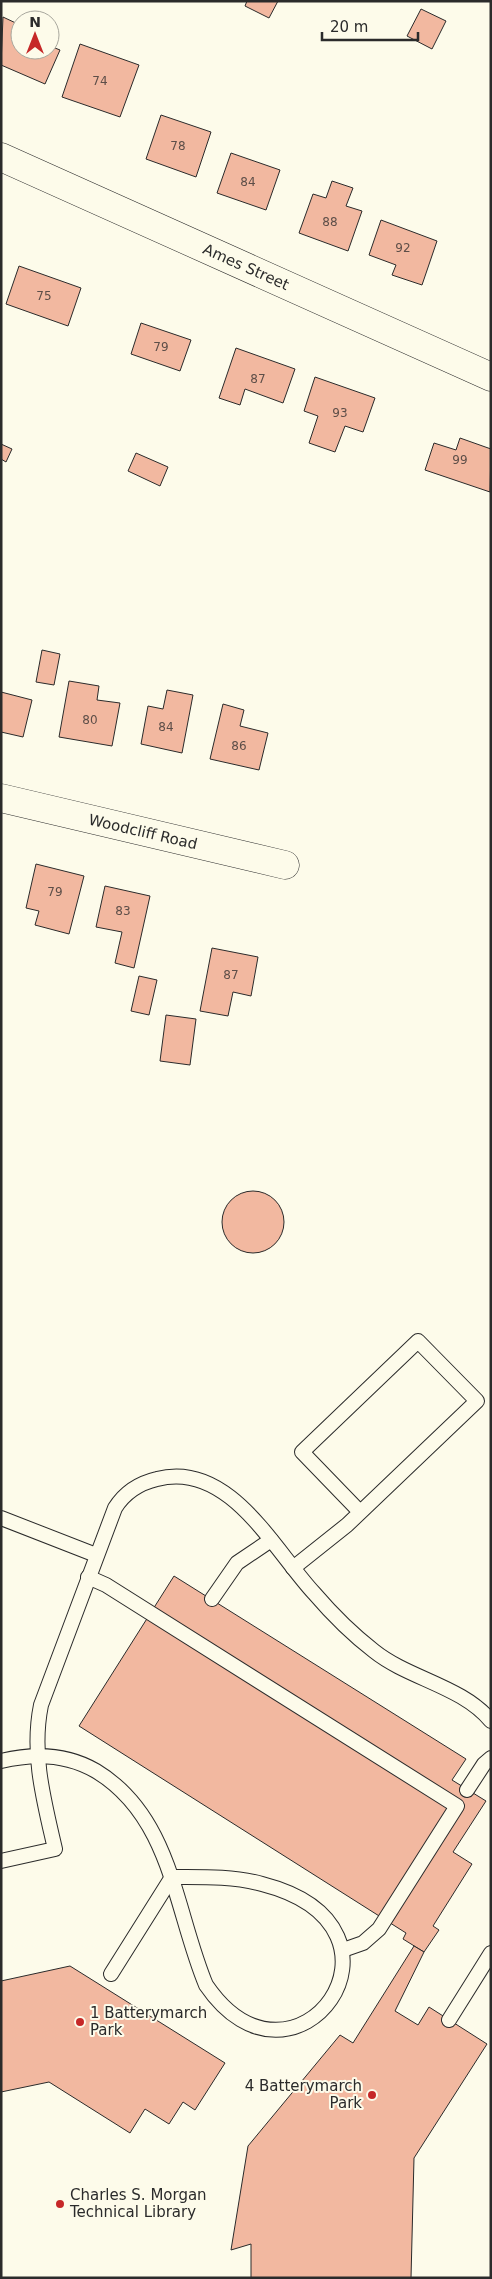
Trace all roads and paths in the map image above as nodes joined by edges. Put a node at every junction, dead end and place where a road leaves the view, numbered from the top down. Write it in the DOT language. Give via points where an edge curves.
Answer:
graph roads {
  1 [pos="1,157"];
  2 [pos="491,377"];
  3 [pos="1,798"];
  4 [pos="285,866"];
  5 [pos="360,1512"];
  6 [pos="1,1518"];
  7 [pos="271,1540"];
  8 [pos="96,1555"];
  9 [pos="292,1568"];
  10 [pos="88,1577"];
  11 [pos="212,1599"];
  12 [pos="491,1721"];
  13 [pos="37,1756"];
  14 [pos="491,1758"];
  15 [pos="1,1761"];
  16 [pos="467,1790"];
  17 [pos="1,1861"];
  18 [pos="172,1877"];
  19 [pos="343,1950"];
  20 [pos="491,1953"];
  21 [pos="110,1974"];
  22 [pos="448,2020"];
  1 -- 2 [label="street, Ames Street"];
  3 -- 4 [label="street, Woodcliff Road"];
  5 -- 5 [label="lane" via="477,1401 418,1340 302,1452"];
  5 -- 9 [label="lane"];
  6 -- 8 [label="lane"];
  7 -- 8 [label="lane" via="253,1517 229,1495 202,1481 169,1477 150,1481 125,1495 110,1518"];
  7 -- 9 [label="lane"];
  7 -- 11 [label="lane" via="237,1563"];
  8 -- 10 [label="lane"];
  9 -- 12 [label="lane" via="342,1623 375,1652 468,1701"];
  10 -- 13 [label="lane" via="43,1697 37,1723"];
  10 -- 19 [label="lane" via="111,1588 457,1806 379,1929 363,1943"];
  13 -- 15 [label="lane"];
  13 -- 17 [label="lane" via="55,1848"];
  13 -- 18 [label="lane" via="64,1757 81,1763 126,1793 154,1835"];
  14 -- 16 [label="lane"];
  18 -- 19 [label="lane" via="246,1880 284,1891 323,1916"];
  18 -- 19 [label="lane" via="206,1985 228,2011 255,2026 278,2030 313,2019 334,1995 342,1979"];
  18 -- 21 [label="lane"];
  20 -- 22 [label="lane"];
}
